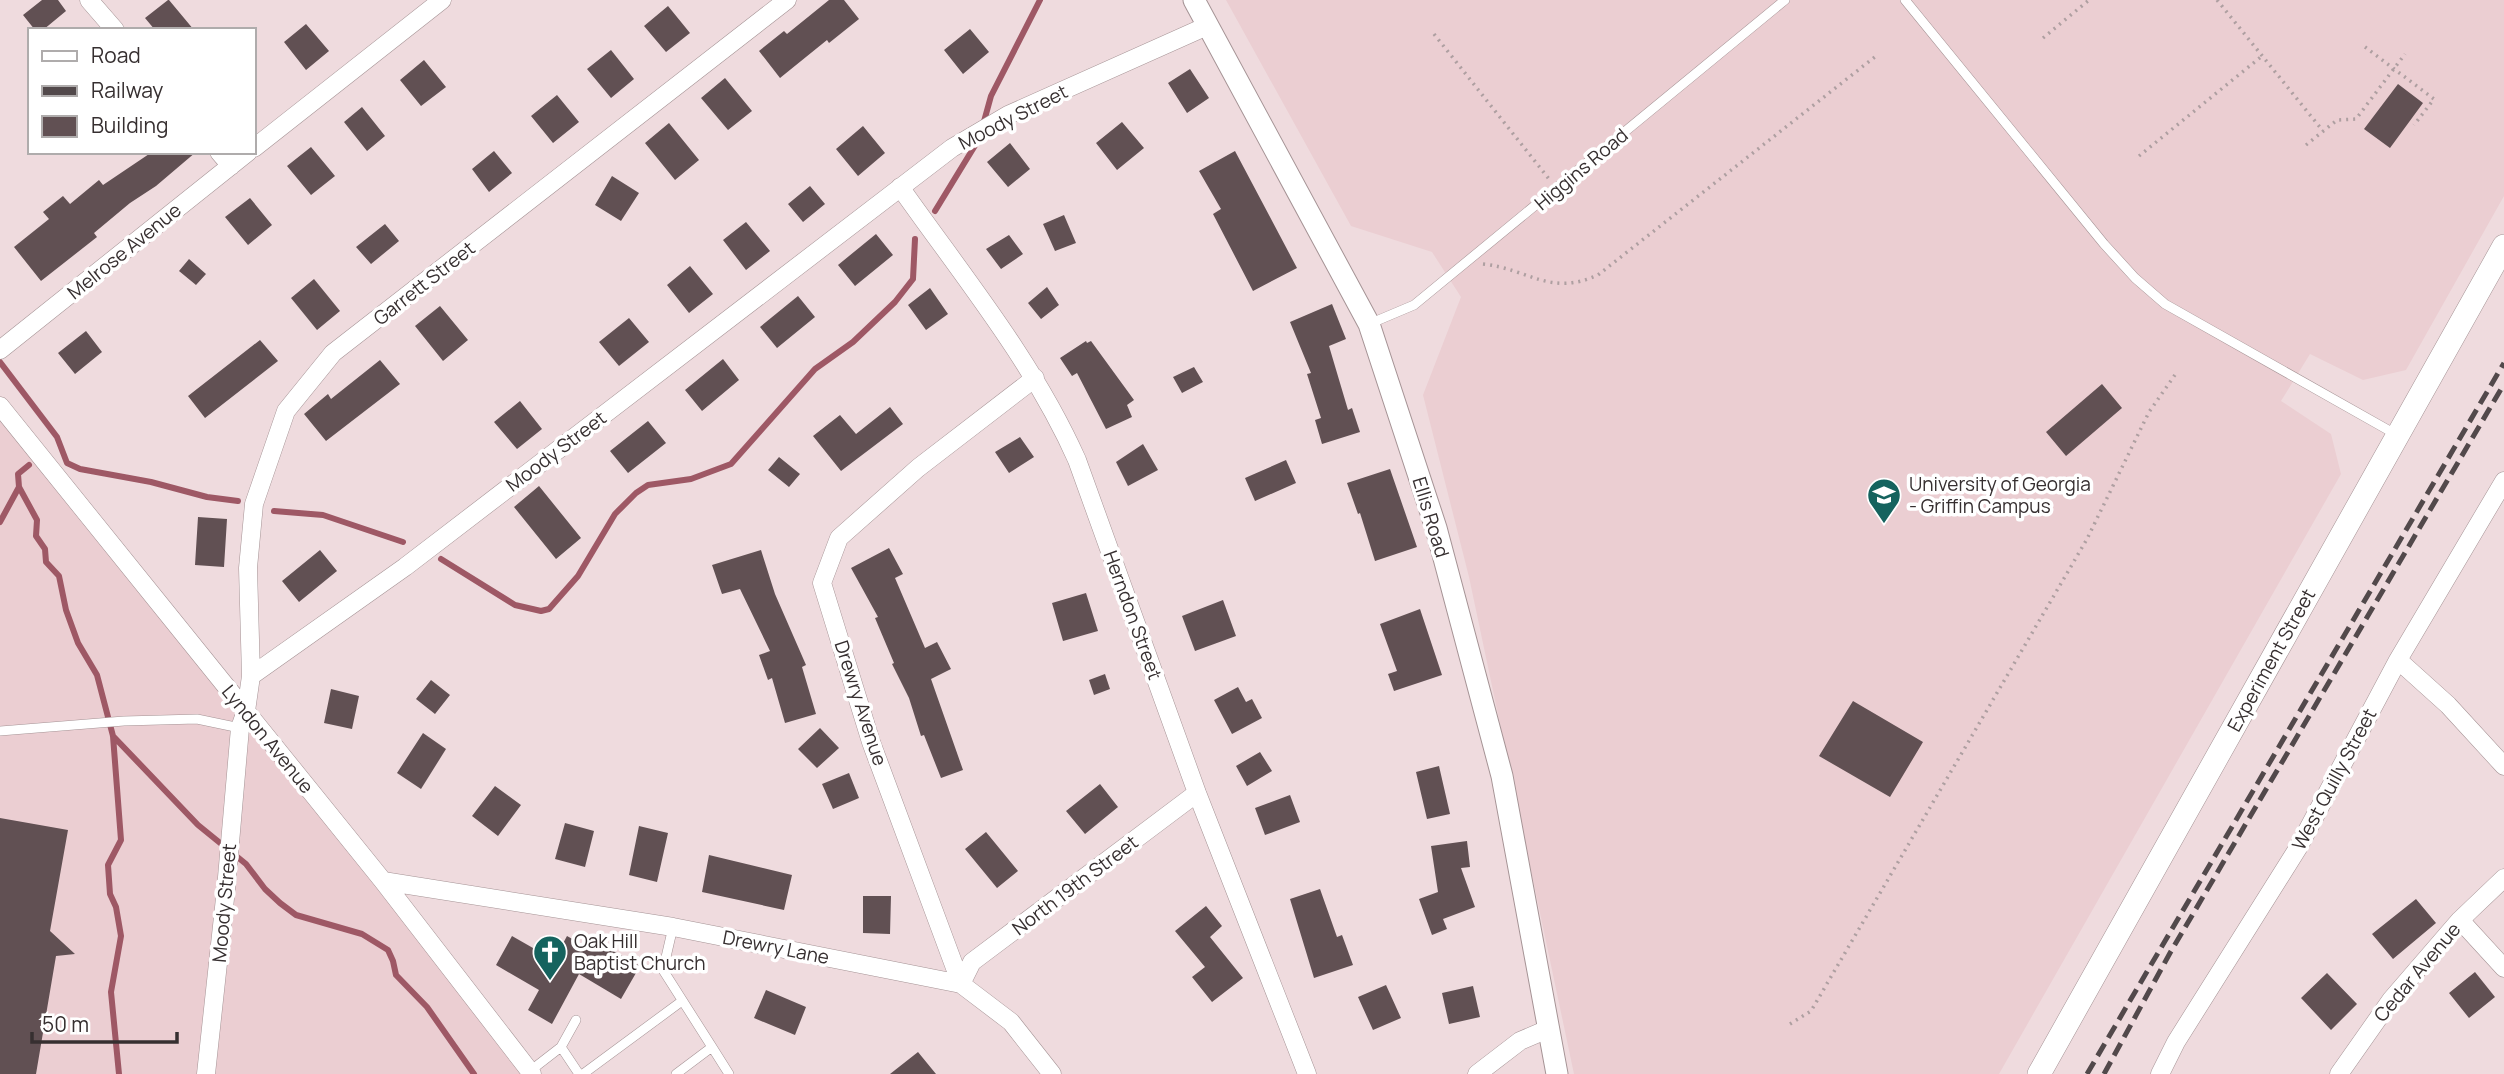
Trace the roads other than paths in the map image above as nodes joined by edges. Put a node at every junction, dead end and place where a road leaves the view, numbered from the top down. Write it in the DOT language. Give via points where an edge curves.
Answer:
graph roads {
  1 [pos="89,0"];
  2 [pos="442,0"];
  3 [pos="787,0"];
  4 [pos="1194,0"];
  5 [pos="1785,0"];
  6 [pos="1905,0"];
  7 [pos="1207,26"];
  8 [pos="113,28"];
  9 [pos="256,146"];
  10 [pos="225,159"];
  11 [pos="900,187"];
  12 [pos="2504,246"];
  13 [pos="1369,324"];
  14 [pos="7,345"];
  15 [pos="1035,378"];
  16 [pos="0,406"];
  17 [pos="2397,435"];
  18 [pos="2504,481"];
  19 [pos="2398,660"];
  20 [pos="251,676"];
  21 [pos="243,720"];
  22 [pos="0,732"];
  23 [pos="2504,766"];
  24 [pos="1197,793"];
  25 [pos="2504,878"];
  26 [pos="383,881"];
  27 [pos="2460,920"];
  28 [pos="673,927"];
  29 [pos="2504,968"];
  30 [pos="961,984"];
  31 [pos="682,1001"];
  32 [pos="576,1020"];
  33 [pos="1548,1029"];
  34 [pos="561,1047"];
  35 [pos="712,1047"];
  36 [pos="531,1073"];
  37 [pos="206,1074"];
  38 [pos="581,1074"];
  39 [pos="676,1074"];
  40 [pos="729,1074"];
  41 [pos="1052,1074"];
  42 [pos="1307,1074"];
  43 [pos="1477,1074"];
  44 [pos="1557,1074"];
  45 [pos="2039,1074"];
  46 [pos="2160,1074"];
  47 [pos="2339,1074"];
  1 -- 8 [label="street"];
  2 -- 9 [label="street"];
  3 -- 20 [label="street, Garrett Street" via="332,353 286,411 254,504 248,568"];
  4 -- 7 [label="street, Ellis Road"];
  5 -- 13 [label="lane, Higgins Road" via="1414,305"];
  6 -- 17 [label="lane" via="2135,278 2165,304"];
  7 -- 11 [label="street, Moody Street" via="1008,115 952,148"];
  7 -- 13 [label="street, Ellis Road"];
  10 -- 14 [label="street, Melrose Avenue"];
  11 -- 15 [label="street, Herndon Street"];
  11 -- 20 [label="street, Moody Street" via="405,567"];
  12 -- 17 [label="main road, Experiment Street"];
  13 -- 33 [label="street, Ellis Road" via="1436,528 1502,776"];
  15 -- 24 [label="street, Herndon Street" via="1077,460"];
  15 -- 30 [label="street, Drewry Avenue" via="918,468 839,538 822,583 872,742"];
  16 -- 21 [label="street, Lyndon Avenue"];
  17 -- 45 [label="main road, Experiment Street"];
  18 -- 19 [label="street, West Quilly Street"];
  19 -- 23 [label="street" via="2448,705"];
  19 -- 46 [label="street, West Quilly Street" via="2298,848"];
  20 -- 21 [label="street, Moody Street"];
  21 -- 22 [label="lane" via="124,721"];
  21 -- 26 [label="street, Lyndon Avenue"];
  21 -- 37 [label="street, Moody Street"];
  24 -- 30 [label="street, North 19th Street" via="972,962"];
  24 -- 42 [label="street, Herndon Street"];
  25 -- 27 [label="street, Cedar Avenue"];
  26 -- 28 [label="street, Drewry Lane"];
  26 -- 36 [label="street, Lyndon Avenue"];
  27 -- 29 [label="street"];
  27 -- 47 [label="street, Cedar Avenue" via="2391,1000"];
  28 -- 30 [label="street, Drewry Lane"];
  28 -- 31 [label="lane" via="663,970"];
  30 -- 41 [label="street" via="1010,1022"];
  31 -- 35 [label="lane"];
  31 -- 38 [label="lane"];
  32 -- 34 [label="lane"];
  33 -- 43 [label="street" via="1520,1041"];
  33 -- 44 [label="street, Ellis Road"];
  34 -- 36 [label="lane"];
  34 -- 38 [label="lane"];
  35 -- 39 [label="lane"];
  35 -- 40 [label="lane"];
}
